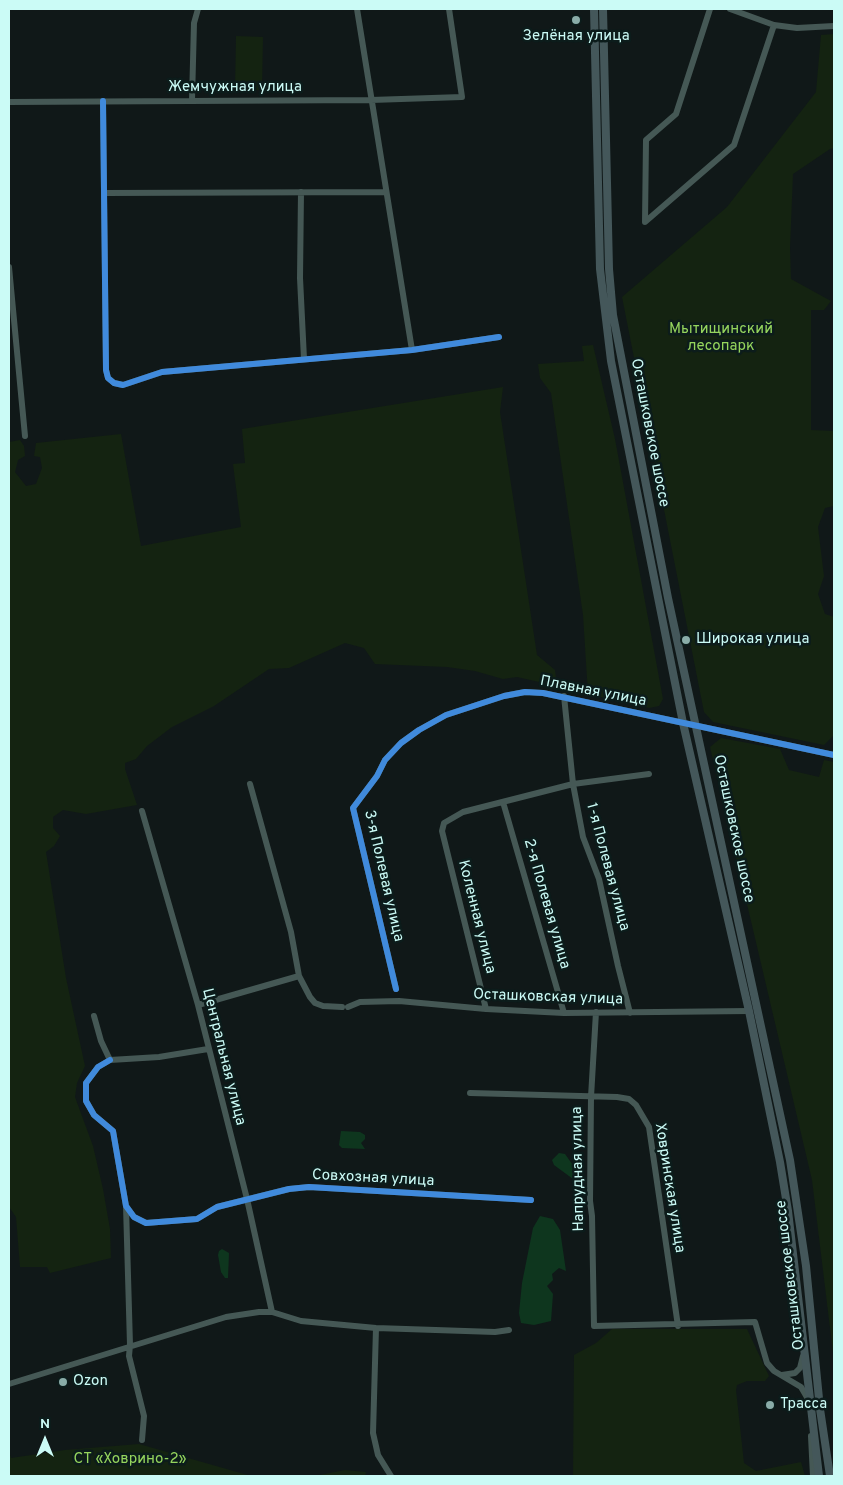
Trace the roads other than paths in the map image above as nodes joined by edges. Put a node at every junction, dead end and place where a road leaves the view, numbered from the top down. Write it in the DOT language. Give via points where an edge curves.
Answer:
graph roads {
  1 [pos="198,9"];
  2 [pos="356,9"];
  3 [pos="449,9"];
  4 [pos="594,9"];
  5 [pos="603,9"];
  6 [pos="710,9"];
  7 [pos="730,9"];
  8 [pos="774,25"];
  9 [pos="834,26"];
  10 [pos="192,100"];
  11 [pos="372,100"];
  12 [pos="103,101"];
  13 [pos="9,102"];
  14 [pos="300,192"];
  15 [pos="386,192"];
  16 [pos="105,193"];
  17 [pos="9,267"];
  18 [pos="499,336"];
  19 [pos="412,350"];
  20 [pos="304,359"];
  21 [pos="25,436"];
  22 [pos="564,696"];
  23 [pos="683,723"];
  24 [pos="696,726"];
  25 [pos="834,755"];
  26 [pos="649,774"];
  27 [pos="377,776"];
  28 [pos="250,784"];
  29 [pos="573,784"];
  30 [pos="503,802"];
  31 [pos="142,811"];
  32 [pos="299,976"];
  33 [pos="396,989"];
  34 [pos="198,1005"];
  35 [pos="486,1009"];
  36 [pos="749,1011"];
  37 [pos="596,1012"];
  38 [pos="564,1013"];
  39 [pos="630,1013"];
  40 [pos="94,1016"];
  41 [pos="208,1049"];
  42 [pos="110,1060"];
  43 [pos="470,1093"];
  44 [pos="591,1097"];
  45 [pos="247,1200"];
  46 [pos="531,1200"];
  47 [pos="126,1206"];
  48 [pos="272,1312"];
  49 [pos="678,1326"];
  50 [pos="376,1328"];
  51 [pos="509,1330"];
  52 [pos="130,1345"];
  53 [pos="804,1354"];
  54 [pos="781,1376"];
  55 [pos="9,1384"];
  56 [pos="808,1399"];
  57 [pos="810,1418"];
  58 [pos="142,1440"];
  59 [pos="391,1476"];
  60 [pos="813,1476"];
  61 [pos="819,1476"];
  62 [pos="830,1476"];
  1 -- 10 [label="street" via="194,22"];
  2 -- 11 [label="street"];
  3 -- 11 [label="street, Жемчужная улица" via="462,97"];
  4 -- 23 [label="main road, Осташковское шоссе" via="604,316"];
  5 -- 24 [label="main road, Осташковское шоссе" via="613,316"];
  6 -- 8 [label="street" via="676,114 646,140 645,222 734,145"];
  7 -- 8 [label="street"];
  8 -- 9 [label="street" via="797,28"];
  10 -- 11 [label="street, Жемчужная улица"];
  10 -- 12 [label="street, Жемчужная улица"];
  11 -- 15 [label="street"];
  12 -- 13 [label="street, Жемчужная улица"];
  12 -- 16 [label="street"];
  14 -- 15 [label="street"];
  14 -- 16 [label="street"];
  14 -- 20 [label="street"];
  15 -- 19 [label="street"];
  16 -- 20 [label="street" via="108,378 123,385 162,372"];
  17 -- 21 [label="street"];
  18 -- 19 [label="street"];
  19 -- 20 [label="street"];
  22 -- 23 [label="street, Плавная улица"];
  22 -- 27 [label="street, Плавная улица" via="525,692 446,715 401,743 385,760"];
  22 -- 29 [label="street, 1-я Полевая улица"];
  23 -- 24 [label="street, Плавная улица"];
  23 -- 36 [label="main road, Осташковское шоссе"];
  24 -- 25 [label="street, Плавная улица"];
  24 -- 62 [label="main road, Осташковское шоссе" via="790,1160 806,1266"];
  26 -- 29 [label="street"];
  27 -- 33 [label="street, 3-я Полевая улица" via="353,808"];
  28 -- 32 [label="street, Осташковская улица" via="291,932"];
  29 -- 30 [label="street"];
  29 -- 39 [label="street, 1-я Полевая улица" via="583,837 599,879"];
  30 -- 35 [label="street, Коленная улица" via="463,812 444,823 442,831"];
  30 -- 38 [label="street, 2-я Полевая улица"];
  31 -- 34 [label="street, Центральная улица"];
  32 -- 34 [label="street"];
  32 -- 35 [label="street, Осташковская улица" via="316,1003 345,1007 360,1002 400,1001"];
  34 -- 41 [label="street, Центральная улица"];
  35 -- 38 [label="street, Осташковская улица"];
  36 -- 39 [label="street, Осташковская улица"];
  36 -- 53 [label="main road, Осташковское шоссе" via="788,1211"];
  37 -- 38 [label="street, Осташковская улица"];
  37 -- 39 [label="street, Осташковская улица"];
  37 -- 44 [label="street, Напрудная улица"];
  40 -- 42 [label="street"];
  41 -- 42 [label="street"];
  41 -- 45 [label="street, Центральная улица"];
  42 -- 47 [label="street" via="98,1067 86,1083 86,1101 94,1115 113,1131"];
  43 -- 44 [label="street, Ховринская улица"];
  44 -- 49 [label="street, Ховринская улица" via="629,1099 649,1127"];
  44 -- 49 [label="street, Напрудная улица" via="594,1326"];
  45 -- 46 [label="street, Совхозная улица" via="309,1187"];
  45 -- 47 [label="street, Совхозная улица" via="217,1207 197,1219 159,1223 146,1223 134,1217"];
  45 -- 48 [label="street, Центральная улица"];
  47 -- 52 [label="street"];
  48 -- 50 [label="street" via="301,1321"];
  48 -- 52 [label="street" via="226,1317"];
  49 -- 54 [label="street" via="754,1322 763,1357"];
  50 -- 51 [label="street"];
  50 -- 59 [label="street" via="374,1439 378,1455"];
  52 -- 55 [label="street"];
  52 -- 58 [label="street" via="128,1356 144,1416"];
  53 -- 54 [label="street" via="795,1373"];
  53 -- 56 [label="main road, Осташковское шоссе"];
  54 -- 56 [label="street" via="801,1387"];
  56 -- 57 [label="main road, Осташковское шоссе"];
  57 -- 60 [label="street"];
  57 -- 61 [label="main road, Осташковское шоссе"];
}
